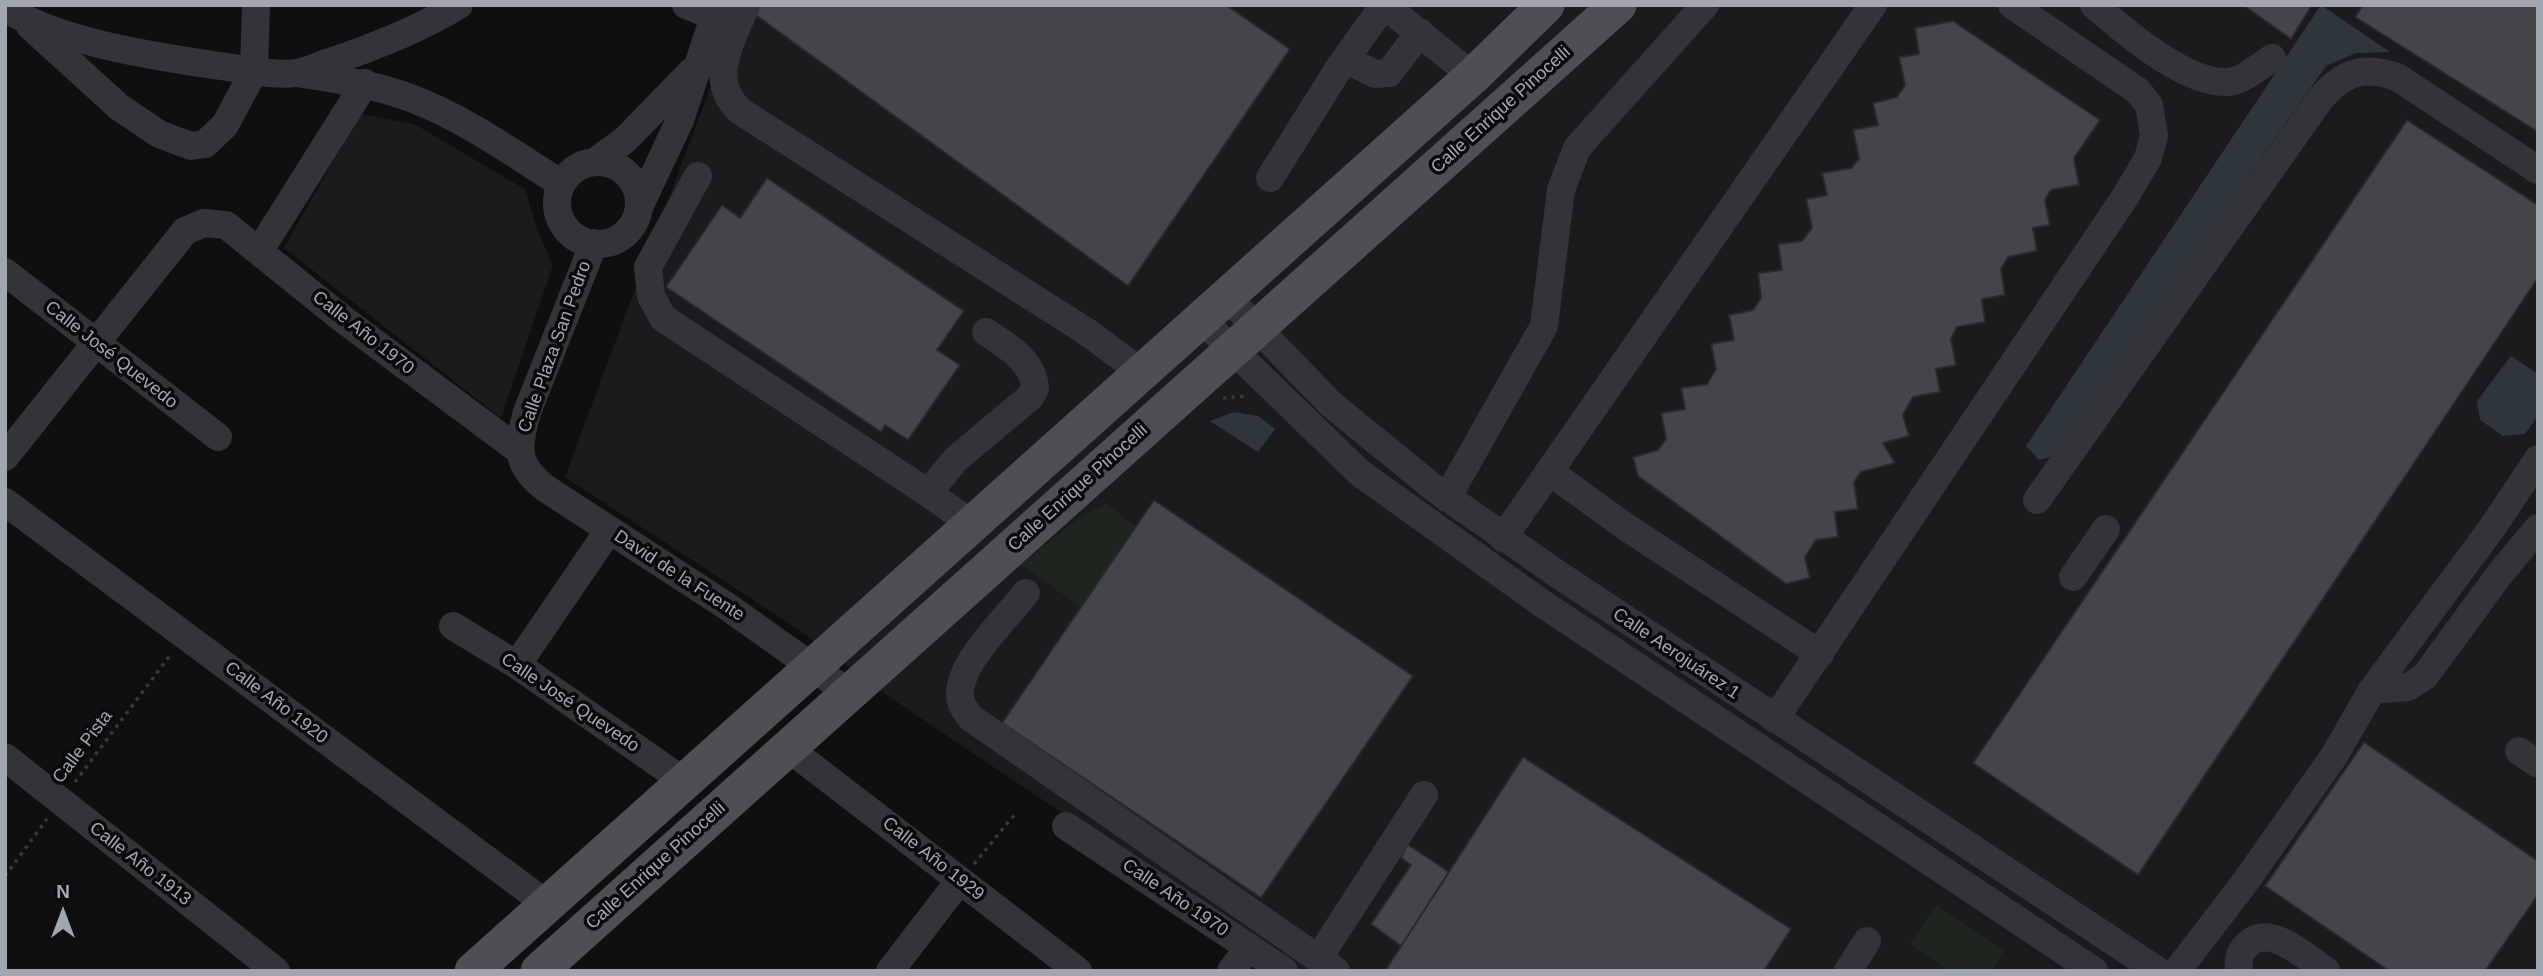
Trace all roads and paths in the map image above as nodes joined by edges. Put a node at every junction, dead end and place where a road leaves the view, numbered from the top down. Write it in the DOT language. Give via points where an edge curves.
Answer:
graph roads {
  1 [pos="256,5"];
  2 [pos="459,5"];
  3 [pos="686,5"];
  4 [pos="746,5"];
  5 [pos="1384,5"];
  6 [pos="1546,5"];
  7 [pos="1618,5"];
  8 [pos="1705,5"];
  9 [pos="1873,5"];
  10 [pos="2012,5"];
  11 [pos="2094,5"];
  12 [pos="716,11"];
  13 [pos="14,14"];
  14 [pos="1420,32"];
  15 [pos="2272,58"];
  16 [pos="1345,59"];
  17 [pos="696,68"];
  18 [pos="254,71"];
  19 [pos="296,73"];
  20 [pos="1473,76"];
  21 [pos="365,83"];
  22 [pos="595,162"];
  23 [pos="2538,170"];
  24 [pos="698,176"];
  25 [pos="1270,178"];
  26 [pos="562,184"];
  27 [pos="640,205"];
  28 [pos="594,243"];
  29 [pos="260,250"];
  30 [pos="5,272"];
  31 [pos="1214,308"];
  32 [pos="986,332"];
  33 [pos="1245,339"];
  34 [pos="96,343"];
  35 [pos="1141,372"];
  36 [pos="218,437"];
  37 [pos="520,451"];
  38 [pos="5,457"];
  39 [pos="2538,459"];
  40 [pos="1550,472"];
  41 [pos="928,492"];
  42 [pos="1447,498"];
  43 [pos="2036,500"];
  44 [pos="5,502"];
  45 [pos="972,524"];
  46 [pos="2538,528"];
  47 [pos="2106,529"];
  48 [pos="609,530"];
  49 [pos="1503,538"];
  50 [pos="2073,577"];
  51 [pos="1026,593"];
  52 [pos="453,626"];
  53 [pos="185,635"];
  54 [pos="1820,654"];
  55 [pos="517,665"];
  56 [pos="814,666"];
  57 [pos="2372,690"];
  58 [pos="849,693"];
  59 [pos="1775,719"];
  60 [pos="788,748"];
  61 [pos="5,757"];
  62 [pos="685,782"];
  63 [pos="1424,794"];
  64 [pos="60,801"];
  65 [pos="1015,814"];
  66 [pos="1066,826"];
  67 [pos="5,876"];
  68 [pos="960,880"];
  69 [pos="548,905"];
  70 [pos="1867,941"];
  71 [pos="1249,947"];
  72 [pos="1327,965"];
  73 [pos="554,966"];
  74 [pos="2086,969"];
  75 [pos="276,971"];
  76 [pos="473,971"];
  77 [pos="890,971"];
  78 [pos="1078,971"];
  79 [pos="1231,971"];
  80 [pos="1284,971"];
  81 [pos="1848,971"];
  82 [pos="2158,971"];
  83 [pos="2177,971"];
  84 [pos="2239,971"];
  85 [pos="2326,971"];
  1 -- 18 [label="street"];
  2 -- 19 [label="street" via="387,40"];
  3 -- 12 [label="street"];
  4 -- 35 [label="street" via="723,72 724,92 740,111"];
  5 -- 14 [label="street"];
  5 -- 16 [label="street"];
  6 -- 20 [label="main road"];
  7 -- 33 [label="main road, Calle Enrique Pinocelli"];
  8 -- 42 [label="street" via="1577,148 1561,190 1544,326"];
  9 -- 40 [label="street"];
  10 -- 54 [label="street" via="2138,91 2154,119 2151,147 2094,247"];
  11 -- 15 [label="street" via="2141,46 2199,77 2234,81"];
  12 -- 17 [label="street"];
  13 -- 18 [label="street" via="162,57"];
  13 -- 18 [label="street" via="119,107 159,134 191,146 205,144 220,131"];
  14 -- 16 [label="street" via="1389,73 1374,74"];
  14 -- 20 [label="street"];
  16 -- 25 [label="street"];
  17 -- 22 [label="street" via="626,139"];
  17 -- 27 [label="street" via="680,120"];
  18 -- 19 [label="street"];
  19 -- 21 [label="street"];
  20 -- 31 [label="main road"];
  21 -- 26 [label="street" via="446,113"];
  21 -- 29 [label="street"];
  22 -- 26 [label="street" via="570,173"];
  22 -- 27 [label="street" via="609,163 632,178"];
  23 -- 43 [label="street" via="2397,78 2364,70 2347,74 2321,98"];
  24 -- 41 [label="street" via="648,267 651,296 663,318"];
  26 -- 28 [label="street" via="558,210 562,222 570,233"];
  27 -- 28 [label="street" via="630,229 607,243"];
  28 -- 37 [label="street, Calle Plaza San Pedro" via="527,412"];
  29 -- 34 [label="street, Calle Año 1970" via="226,225 204,223 185,232"];
  29 -- 37 [label="street, Calle Año 1970" via="344,320"];
  30 -- 34 [label="street, Calle José Quevedo"];
  31 -- 33 [label="street, Calle Aerojuárez 1"];
  31 -- 35 [label="main road"];
  32 -- 41 [label="street" via="1023,360 1035,389 956,459"];
  33 -- 42 [label="street, Calle Aerojuárez 1"];
  33 -- 58 [label="main road, Calle Enrique Pinocelli"];
  33 -- 74 [label="street, Calle Aerojuárez 1" via="1360,473 1540,602"];
  34 -- 36 [label="street, Calle José Quevedo"];
  34 -- 38 [label="street"];
  35 -- 45 [label="main road"];
  37 -- 48 [label="street, David de la Fuente" via="533,479"];
  39 -- 57 [label="street" via="2493,528"];
  40 -- 49 [label="street"];
  40 -- 54 [label="street"];
  41 -- 45 [label="street"];
  42 -- 49 [label="street, Calle Aerojuárez 1"];
  44 -- 53 [label="street, Calle Año 1920"];
  45 -- 56 [label="main road"];
  46 -- 57 [label="street" via="2425,676 2408,687"];
  47 -- 50 [label="street"];
  48 -- 55 [label="street"];
  48 -- 56 [label="street, David de la Fuente"];
  49 -- 59 [label="street, Calle Aerojuárez 1"];
  51 -- 72 [label="street" via="962,679 961,705 971,718"];
  52 -- 55 [label="street, Calle José Quevedo"];
  53 -- 64 [label="path, Calle Pista"];
  53 -- 69 [label="street, Calle Año 1920"];
  54 -- 59 [label="street"];
  55 -- 62 [label="street, Calle José Quevedo"];
  56 -- 58 [label="street, David de la Fuente"];
  56 -- 62 [label="main road"];
  57 -- 83 [label="street" via="2334,756 2204,940"];
  58 -- 60 [label="main road, Calle Enrique Pinocelli"];
  59 -- 82 [label="street, Calle Aerojuárez 1"];
  60 -- 68 [label="street, Calle Año 1929"];
  60 -- 73 [label="main road, Calle Enrique Pinocelli"];
  61 -- 64 [label="street, Calle Año 1913"];
  62 -- 69 [label="main road"];
  63 -- 72 [label="street"];
  64 -- 67 [label="path, Calle Pista"];
  64 -- 75 [label="street, Calle Año 1913"];
  65 -- 68 [label="path"];
  66 -- 71 [label="street, Calle Año 1970"];
  68 -- 77 [label="street"];
  68 -- 78 [label="street, Calle Año 1929"];
  69 -- 76 [label="main road"];
  70 -- 81 [label="street"];
  71 -- 79 [label="street"];
  71 -- 80 [label="street, Calle Año 1970"];
  84 -- 85 [label="street" via="2244,948 2267,937"];
}
